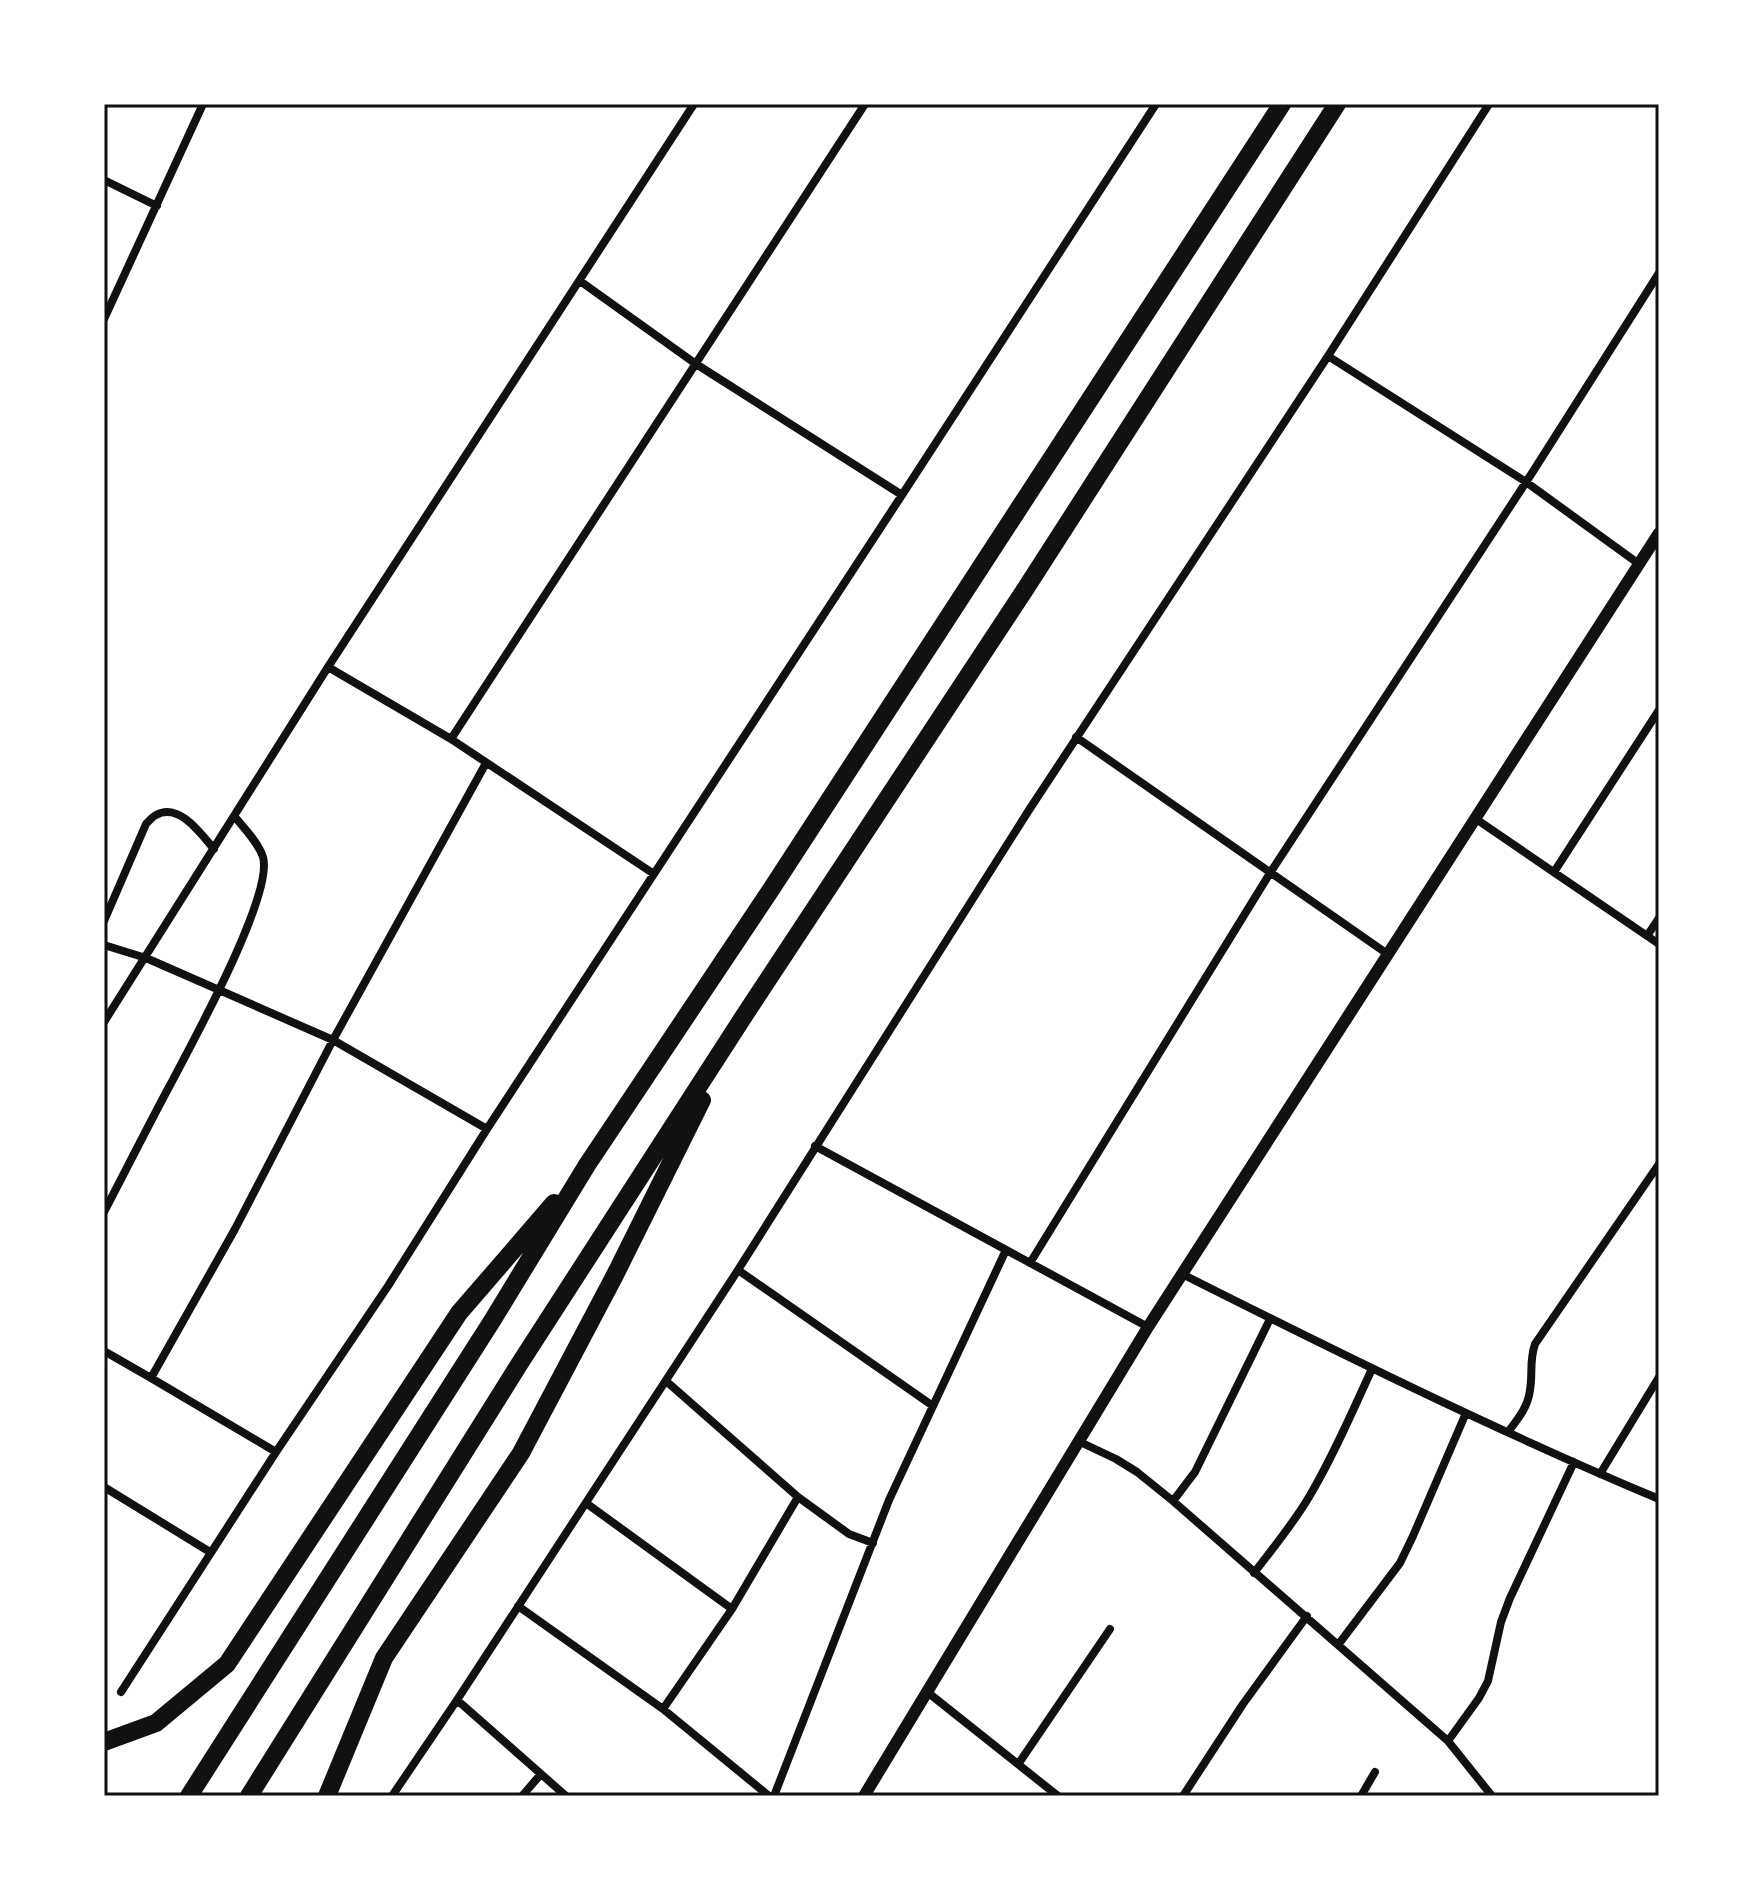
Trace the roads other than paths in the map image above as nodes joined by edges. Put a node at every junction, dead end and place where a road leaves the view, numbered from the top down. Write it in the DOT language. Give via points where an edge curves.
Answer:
graph roads {
  1 [pos="203,104"];
  2 [pos="694,104"];
  3 [pos="865,104"];
  4 [pos="1156,104"];
  5 [pos="1282,104"];
  6 [pos="1337,104"];
  7 [pos="1489,104"];
  8 [pos="104,180"];
  9 [pos="157,206"];
  10 [pos="1659,273"];
  11 [pos="580,281"];
  12 [pos="104,319"];
  13 [pos="1328,356"];
  14 [pos="696,364"];
  15 [pos="1526,482"];
  16 [pos="902,495"];
  17 [pos="1659,533"];
  18 [pos="1639,564"];
  19 [pos="328,667"];
  20 [pos="1659,710"];
  21 [pos="1076,737"];
  22 [pos="451,739"];
  23 [pos="486,763"];
  24 [pos="235,817"];
  25 [pos="1476,819"];
  26 [pos="214,849"];
  27 [pos="1554,872"];
  28 [pos="1270,873"];
  29 [pos="654,874"];
  30 [pos="1659,918"];
  31 [pos="104,921"];
  32 [pos="1647,936"];
  33 [pos="1659,944"];
  34 [pos="104,945"];
  35 [pos="1389,955"];
  36 [pos="146,958"];
  37 [pos="219,990"];
  38 [pos="742,1019"];
  39 [pos="104,1022"];
  40 [pos="333,1040"];
  41 [pos="487,1129"];
  42 [pos="815,1146"];
  43 [pos="1659,1164"];
  44 [pos="587,1165"];
  45 [pos="104,1212"];
  46 [pos="1006,1250"];
  47 [pos="1030,1263"];
  48 [pos="738,1270"];
  49 [pos="1182,1274"];
  50 [pos="1270,1319"];
  51 [pos="1148,1327"];
  52 [pos="104,1351"];
  53 [pos="1372,1369"];
  54 [pos="1659,1377"];
  55 [pos="151,1378"];
  56 [pos="666,1381"];
  57 [pos="933,1406"];
  58 [pos="1466,1413"];
  59 [pos="1508,1432"];
  60 [pos="1078,1441"];
  61 [pos="276,1452"];
  62 [pos="1574,1462"];
  63 [pos="1600,1474"];
  64 [pos="104,1487"];
  65 [pos="798,1497"];
  66 [pos="1659,1499"];
  67 [pos="1173,1501"];
  68 [pos="586,1503"];
  69 [pos="873,1543"];
  70 [pos="210,1552"];
  71 [pos="1254,1573"];
  72 [pos="518,1606"];
  73 [pos="732,1609"];
  74 [pos="1307,1616"];
  75 [pos="1110,1629"];
  76 [pos="1338,1645"];
  77 [pos="926,1691"];
  78 [pos="121,1692"];
  79 [pos="457,1700"];
  80 [pos="663,1709"];
  81 [pos="1448,1741"];
  82 [pos="104,1742"];
  83 [pos="1019,1763"];
  84 [pos="1375,1772"];
  85 [pos="541,1774"];
  86 [pos="189,1796"];
  87 [pos="249,1796"];
  88 [pos="327,1796"];
  89 [pos="392,1796"];
  90 [pos="522,1796"];
  91 [pos="566,1796"];
  92 [pos="771,1796"];
  93 [pos="864,1796"];
  94 [pos="1058,1796"];
  95 [pos="1183,1796"];
  96 [pos="1361,1796"];
  97 [pos="1492,1796"];
  1 -- 9 [label="street"];
  2 -- 11 [label="street"];
  3 -- 14 [label="street"];
  4 -- 16 [label="street"];
  5 -- 44 [label="highway"];
  6 -- 38 [label="highway"];
  7 -- 13 [label="street"];
  8 -- 9 [label="street"];
  9 -- 12 [label="street"];
  10 -- 15 [label="street"];
  11 -- 14 [label="street"];
  11 -- 19 [label="street"];
  13 -- 15 [label="street"];
  13 -- 21 [label="street"];
  14 -- 16 [label="street"];
  14 -- 22 [label="street"];
  15 -- 18 [label="street"];
  15 -- 28 [label="street"];
  16 -- 29 [label="street"];
  17 -- 18 [label="street"];
  18 -- 25 [label="street"];
  19 -- 22 [label="street"];
  19 -- 24 [label="street"];
  20 -- 27 [label="street"];
  21 -- 28 [label="street"];
  21 -- 42 [label="street"];
  22 -- 23 [label="street"];
  23 -- 29 [label="street"];
  23 -- 40 [label="street"];
  24 -- 26 [label="street"];
  24 -- 37 [label="street" via="263,858 263,880"];
  25 -- 27 [label="street"];
  25 -- 35 [label="street"];
  26 -- 31 [label="street" via="192,823 172,812 156,814 146,824"];
  26 -- 36 [label="street"];
  27 -- 32 [label="street"];
  28 -- 35 [label="street"];
  28 -- 47 [label="street"];
  29 -- 41 [label="street"];
  30 -- 32 [label="street"];
  32 -- 33 [label="street"];
  34 -- 36 [label="street"];
  35 -- 49 [label="street"];
  36 -- 37 [label="street"];
  36 -- 39 [label="street"];
  37 -- 40 [label="street"];
  37 -- 45 [label="street"];
  38 -- 87 [label="highway"];
  38 -- 88 [label="highway" via="521,1453 384,1658"];
  40 -- 41 [label="street"];
  40 -- 55 [label="street"];
  41 -- 61 [label="street"];
  42 -- 46 [label="street"];
  42 -- 48 [label="street"];
  43 -- 59 [label="street" via="1535,1344 1525,1409"];
  44 -- 82 [label="highway" via="459,1313 227,1664 156,1723"];
  44 -- 86 [label="highway"];
  46 -- 47 [label="street"];
  46 -- 57 [label="street"];
  47 -- 51 [label="street"];
  48 -- 56 [label="street"];
  48 -- 57 [label="street"];
  49 -- 50 [label="street"];
  49 -- 51 [label="street"];
  50 -- 53 [label="street"];
  50 -- 67 [label="street" via="1195,1472"];
  51 -- 60 [label="street"];
  52 -- 55 [label="street"];
  53 -- 58 [label="street"];
  53 -- 71 [label="street" via="1308,1499"];
  54 -- 63 [label="street"];
  55 -- 61 [label="street"];
  56 -- 65 [label="street"];
  56 -- 68 [label="street"];
  57 -- 69 [label="street"];
  58 -- 59 [label="street"];
  58 -- 76 [label="street" via="1400,1563"];
  59 -- 62 [label="street"];
  60 -- 67 [label="street" via="1137,1472"];
  60 -- 77 [label="street"];
  61 -- 70 [label="street"];
  62 -- 63 [label="street"];
  62 -- 81 [label="street" via="1510,1598 1488,1681"];
  63 -- 66 [label="street"];
  64 -- 70 [label="street"];
  65 -- 69 [label="street" via="849,1534"];
  65 -- 73 [label="street"];
  67 -- 71 [label="street"];
  68 -- 72 [label="street"];
  68 -- 73 [label="street"];
  69 -- 92 [label="street"];
  70 -- 78 [label="street"];
  71 -- 74 [label="street"];
  72 -- 79 [label="street"];
  72 -- 80 [label="street"];
  73 -- 80 [label="street"];
  74 -- 76 [label="street"];
  74 -- 95 [label="street"];
  75 -- 83 [label="street"];
  76 -- 81 [label="street"];
  77 -- 83 [label="street"];
  77 -- 93 [label="street"];
  79 -- 85 [label="street"];
  79 -- 89 [label="street"];
  80 -- 92 [label="street"];
  81 -- 97 [label="street"];
  83 -- 94 [label="street"];
  84 -- 96 [label="street"];
  85 -- 90 [label="street"];
  85 -- 91 [label="street"];
}
